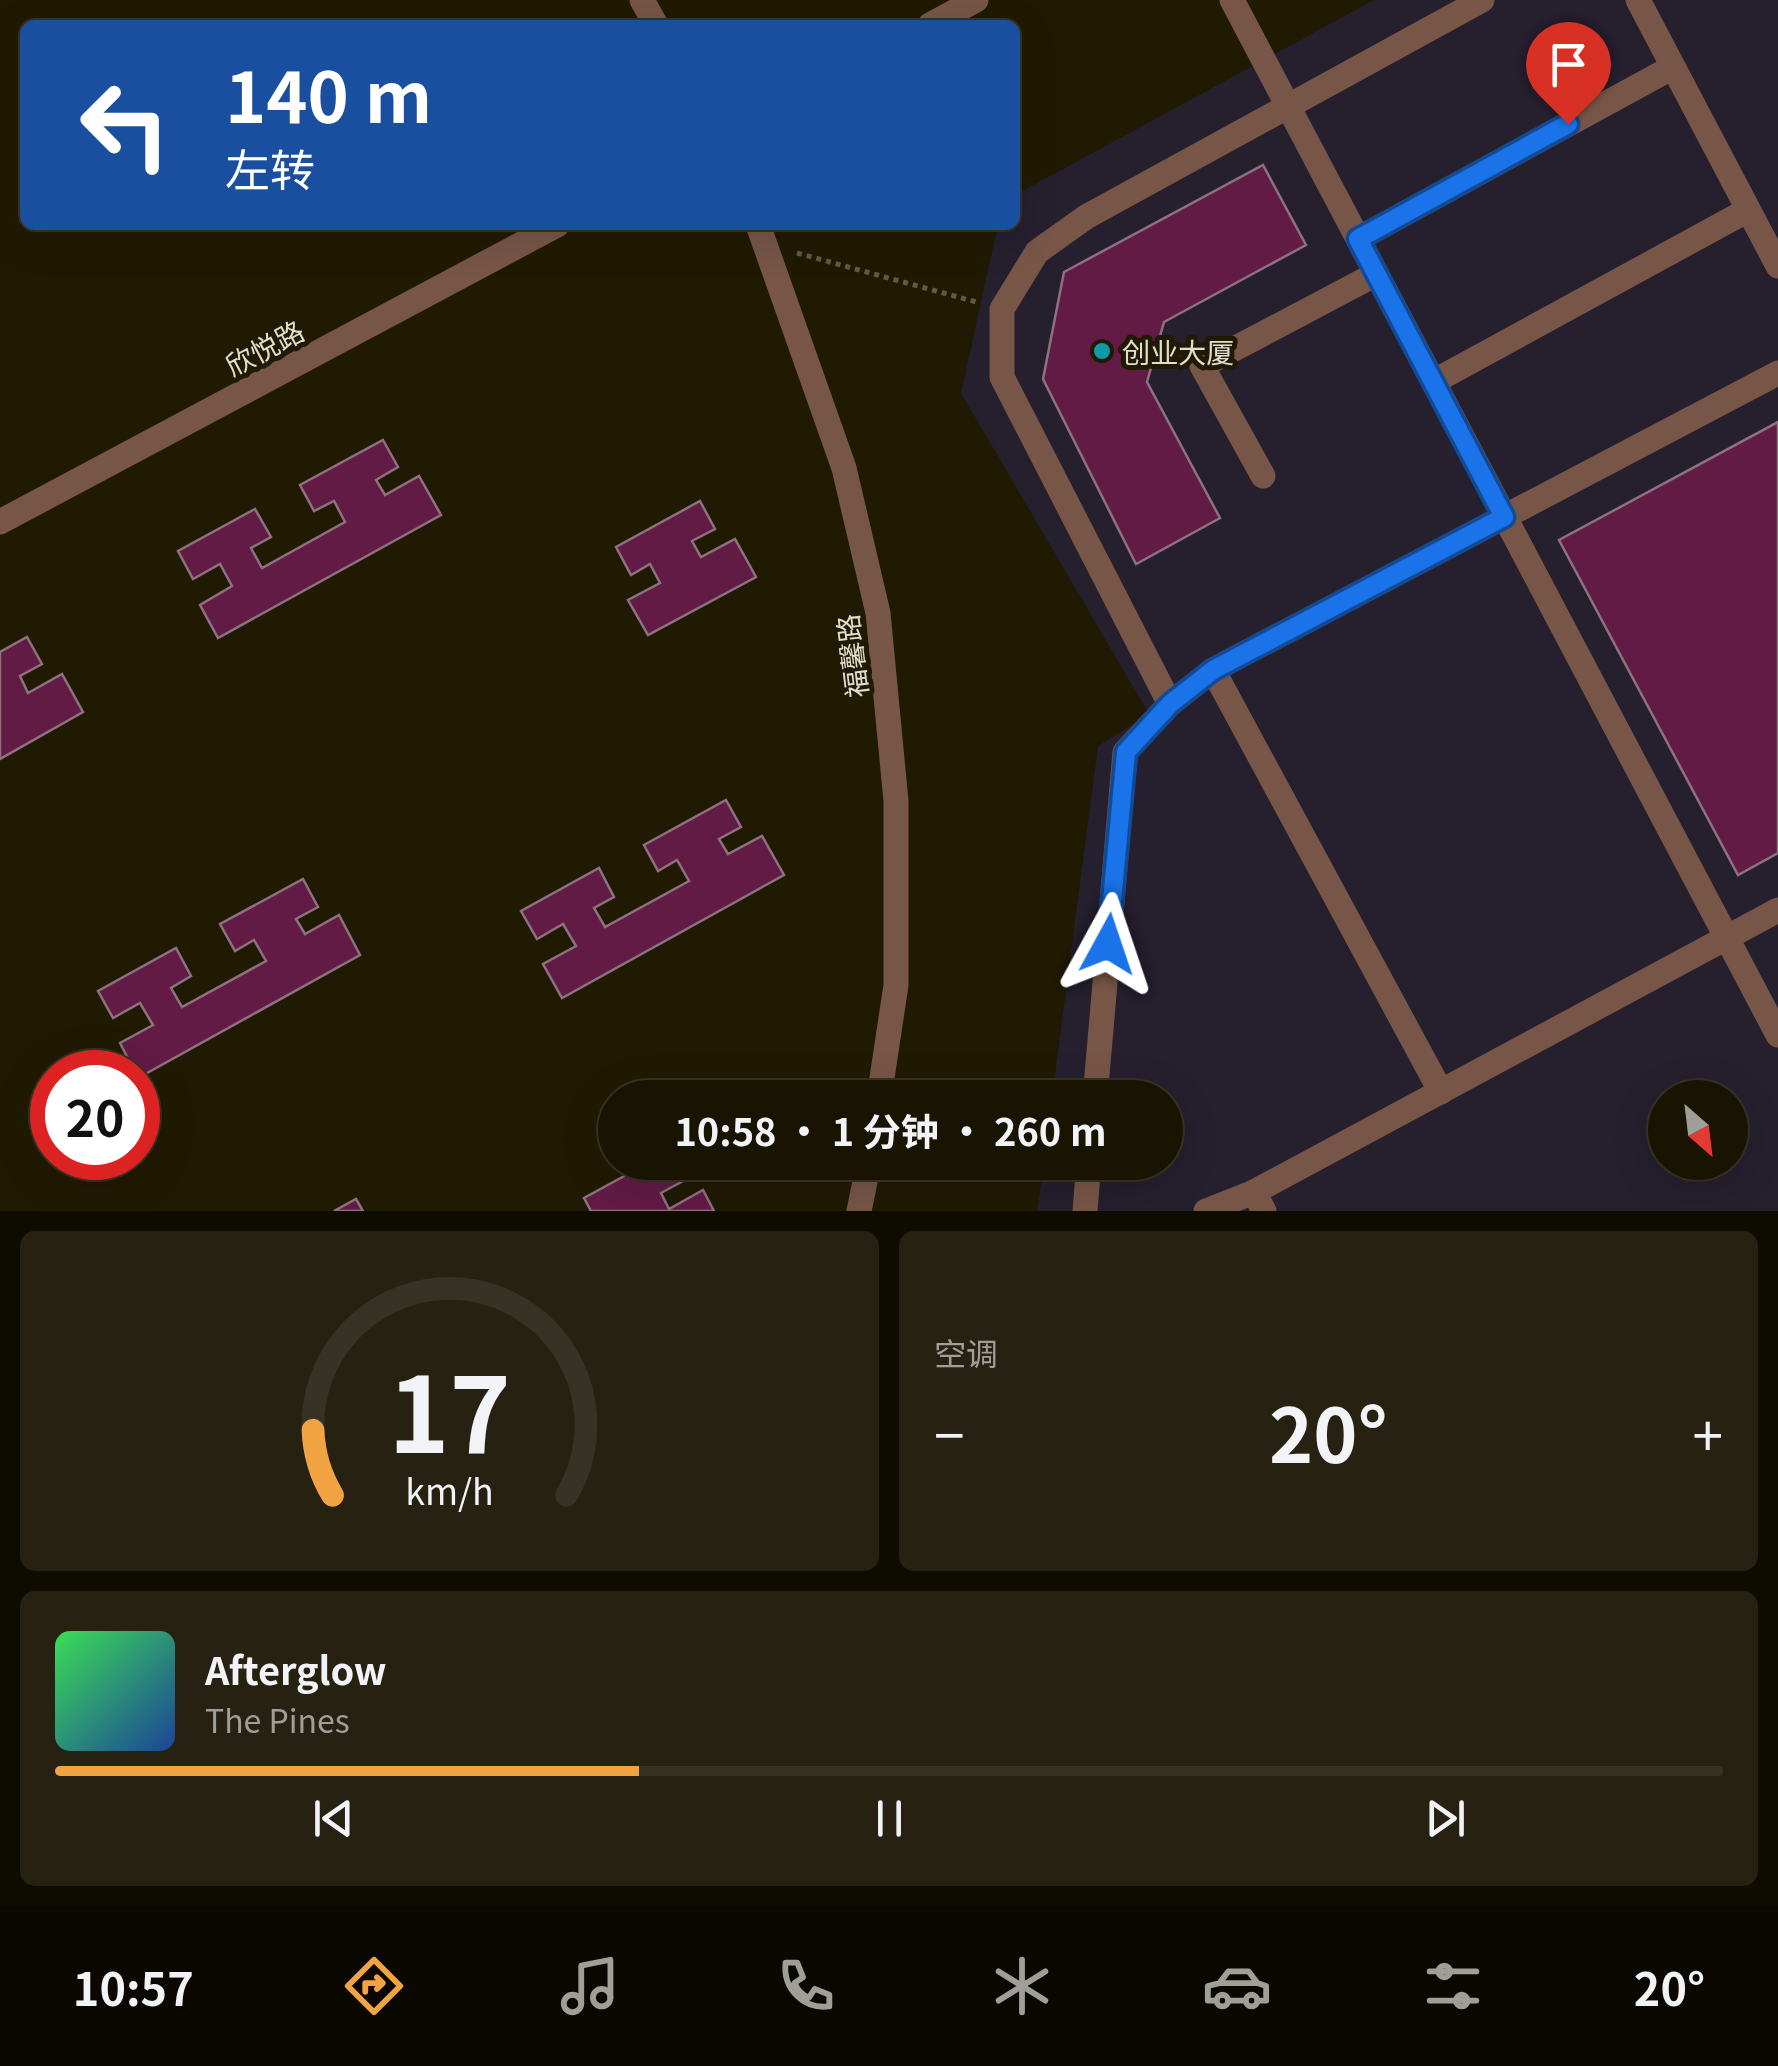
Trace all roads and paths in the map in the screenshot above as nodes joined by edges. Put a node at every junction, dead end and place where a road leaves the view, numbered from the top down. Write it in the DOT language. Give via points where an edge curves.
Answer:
graph roads {
  1 [pos="976,0"];
  2 [pos="1232,0"];
  3 [pos="1482,0"];
  4 [pos="1638,0"];
  5 [pos="939,20"];
  6 [pos="1673,67"];
  7 [pos="1288,106"];
  8 [pos="1748,210"];
  9 [pos="547,230"];
  10 [pos="762,235"];
  11 [pos="1358,239"];
  12 [pos="1778,266"];
  13 [pos="1376,274"];
  14 [pos="1002,309"];
  15 [pos="1778,373"];
  16 [pos="1433,382"];
  17 [pos="1263,476"];
  18 [pos="1504,517"];
  19 [pos="0,522"];
  20 [pos="1213,670"];
  21 [pos="1170,704"];
  22 [pos="1778,910"];
  23 [pos="1727,938"];
  24 [pos="1778,1035"];
  25 [pos="882,1080"];
  26 [pos="1097,1080"];
  27 [pos="1441,1092"];
  28 [pos="865,1180"];
  29 [pos="1087,1180"];
  30 [pos="1259,1201"];
  31 [pos="859,1211"];
  32 [pos="1084,1211"];
  33 [pos="1206,1211"];
  1 -- 5 [label="street"];
  2 -- 7 [label="street"];
  3 -- 7 [label="street"];
  4 -- 6 [label="street"];
  6 -- 8 [label="street"];
  6 -- 11 [label="street"];
  7 -- 11 [label="street"];
  7 -- 14 [label="street" via="1086,217 1037,252"];
  8 -- 12 [label="street"];
  8 -- 16 [label="street"];
  9 -- 19 [label="street, 欣悦路"];
  10 -- 14 [label="path"];
  10 -- 25 [label="street, 福馨路" via="844,468 878,613 896,801 896,985"];
  11 -- 13 [label="street"];
  13 -- 16 [label="street"];
  13 -- 17 [label="street" via="1202,366"];
  14 -- 21 [label="street" via="1002,377"];
  15 -- 18 [label="street"];
  16 -- 18 [label="street"];
  18 -- 20 [label="street"];
  18 -- 23 [label="street"];
  20 -- 21 [label="street"];
  20 -- 27 [label="street"];
  21 -- 26 [label="street" via="1126,752"];
  22 -- 23 [label="street"];
  23 -- 24 [label="street"];
  23 -- 27 [label="street"];
  27 -- 30 [label="street"];
  28 -- 31 [label="street"];
  29 -- 32 [label="street"];
  30 -- 33 [label="street"];
}
